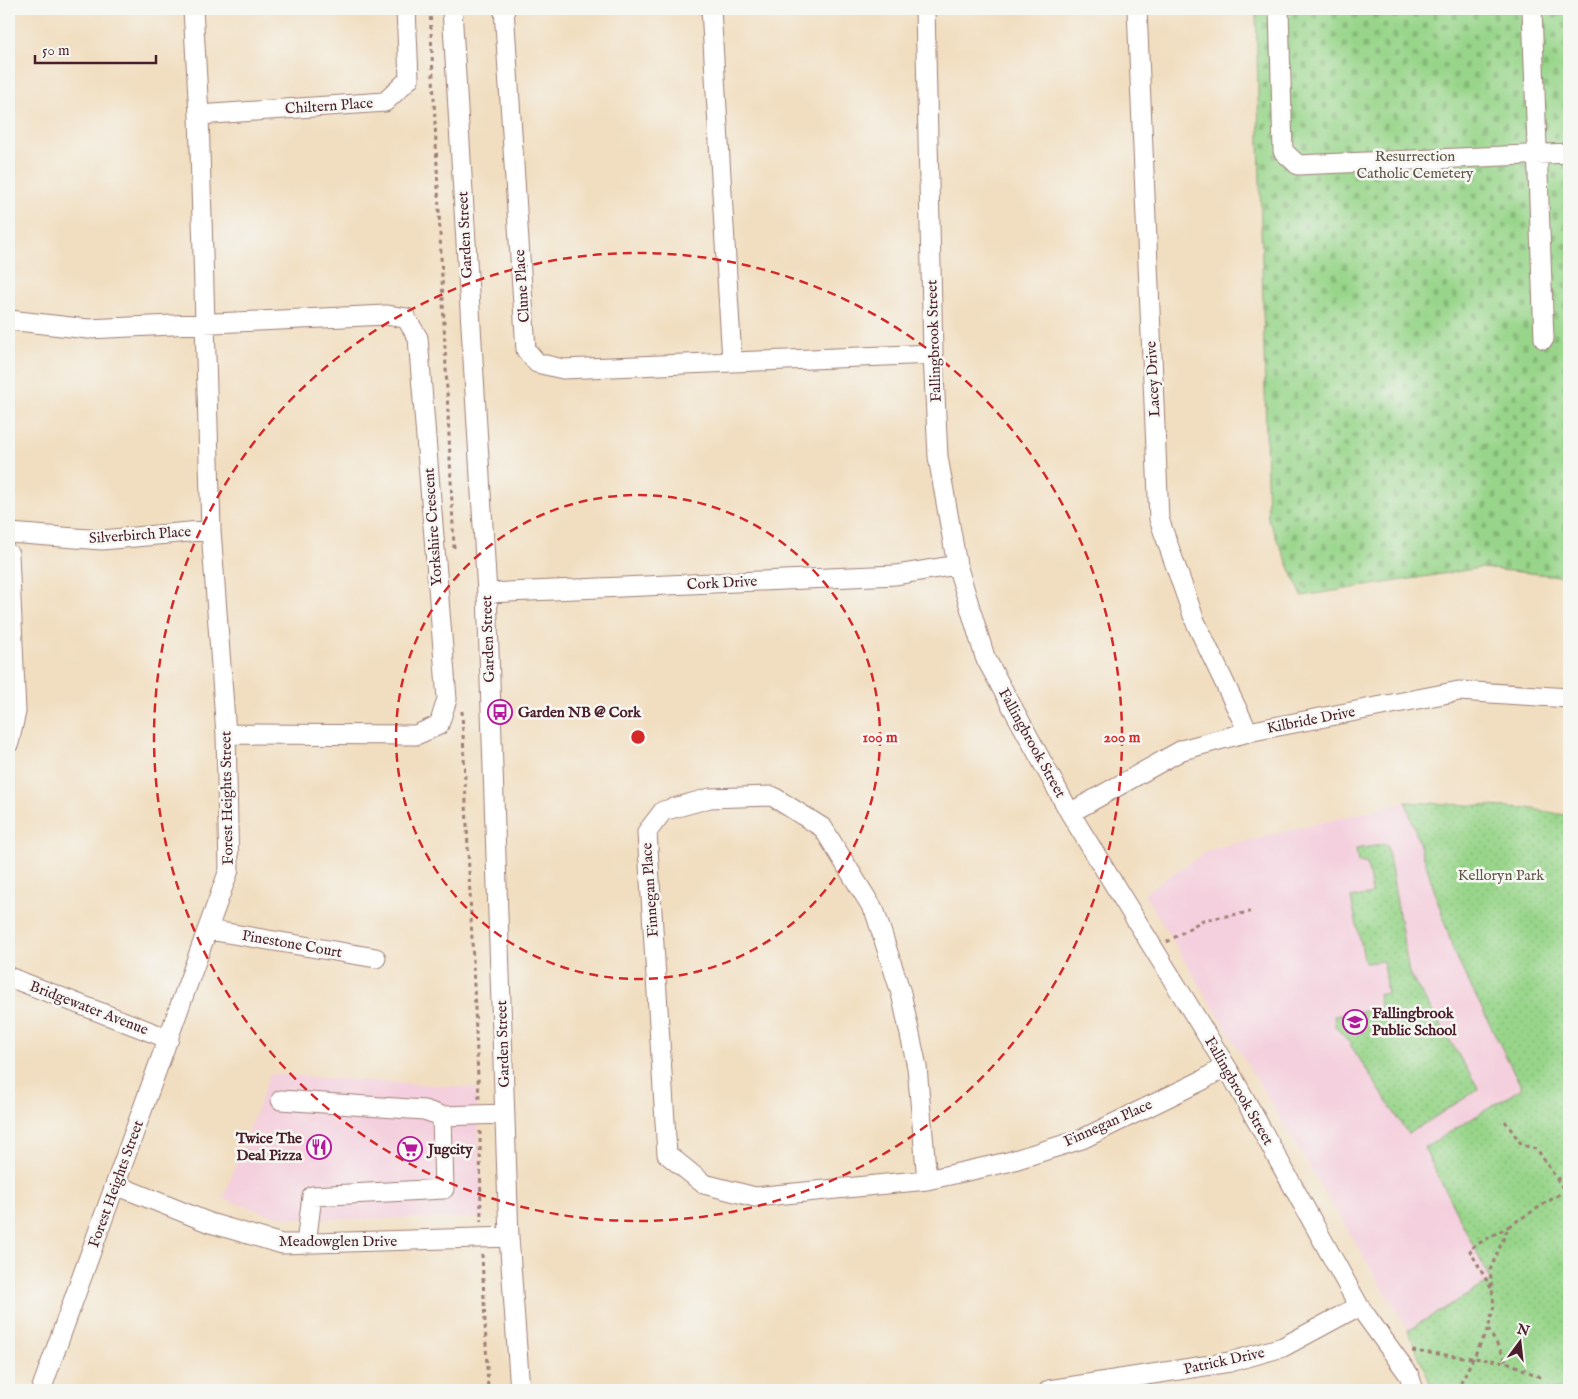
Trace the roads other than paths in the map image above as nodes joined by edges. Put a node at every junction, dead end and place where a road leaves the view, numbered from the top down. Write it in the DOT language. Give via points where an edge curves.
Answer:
graph roads {
  1 [pos="193,9"];
  2 [pos="406,9"];
  3 [pos="452,9"];
  4 [pos="504,9"];
  5 [pos="711,9"];
  6 [pos="925,9"];
  7 [pos="1137,9"];
  8 [pos="1279,9"];
  9 [pos="1532,9"];
  10 [pos="199,115"];
  11 [pos="1569,153"];
  12 [pos="1537,154"];
  13 [pos="9,320"];
  14 [pos="206,324"];
  15 [pos="1544,339"];
  16 [pos="933,354"];
  17 [pos="732,360"];
  18 [pos="211,530"];
  19 [pos="9,533"];
  20 [pos="9,554"];
  21 [pos="957,565"];
  22 [pos="487,593"];
  23 [pos="1569,698"];
  24 [pos="1248,732"];
  25 [pos="226,734"];
  26 [pos="9,743"];
  27 [pos="1070,813"];
  28 [pos="209,930"];
  29 [pos="376,958"];
  30 [pos="9,977"];
  31 [pos="169,1039"];
  32 [pos="1225,1066"];
  33 [pos="281,1100"];
  34 [pos="505,1114"];
  35 [pos="442,1116"];
  36 [pos="927,1180"];
  37 [pos="116,1185"];
  38 [pos="509,1237"];
  39 [pos="306,1244"];
  40 [pos="1359,1306"];
  41 [pos="41,1390"];
  42 [pos="520,1390"];
  43 [pos="1049,1390"];
  44 [pos="1414,1390"];
  1 -- 10 [label="street"];
  2 -- 10 [label="street, Chiltern Place" via="409,78 385,102"];
  3 -- 22 [label="street, Garden Street"];
  4 -- 17 [label="street, Clune Place" via="526,350 537,364 563,369"];
  5 -- 17 [label="street"];
  6 -- 16 [label="street, Fallingbrook Street"];
  7 -- 24 [label="street, Lacey Drive" via="1160,519 1195,621"];
  8 -- 12 [label="street" via="1283,151 1298,165"];
  9 -- 12 [label="street"];
  10 -- 14 [label="street"];
  11 -- 12 [label="street"];
  12 -- 15 [label="street"];
  13 -- 14 [label="street" via="88,330"];
  14 -- 18 [label="street, Forest Heights Street"];
  14 -- 25 [label="street, Yorkshire Crescent" via="386,315 406,318 418,338 447,699 439,725 416,735"];
  16 -- 17 [label="street, Clune Place"];
  16 -- 21 [label="street, Fallingbrook Street" via="938,456"];
  18 -- 19 [label="street, Silverbirch Place" via="102,540"];
  18 -- 25 [label="street, Forest Heights Street"];
  20 -- 26 [label="street" via="16,712"];
  21 -- 22 [label="street, Cork Drive" via="896,575"];
  21 -- 27 [label="street, Fallingbrook Street" via="985,657"];
  22 -- 34 [label="street, Garden Street"];
  23 -- 24 [label="street, Kilbride Drive" via="1460,691"];
  24 -- 27 [label="street, Kilbride Drive" via="1182,750"];
  25 -- 28 [label="street, Forest Heights Street" via="229,870"];
  27 -- 32 [label="street, Fallingbrook Street"];
  28 -- 29 [label="street, Pinestone Court"];
  28 -- 31 [label="street, Forest Heights Street"];
  30 -- 31 [label="street, Bridgewater Avenue"];
  31 -- 37 [label="street, Forest Heights Street"];
  32 -- 36 [label="street, Finnegan Place" via="1082,1139 1008,1162"];
  32 -- 40 [label="street, Fallingbrook Street"];
  33 -- 35 [label="street" via="424,1110"];
  34 -- 35 [label="street"];
  34 -- 38 [label="street, Garden Street"];
  35 -- 39 [label="street" via="444,1189 312,1196"];
  36 -- 36 [label="street, Finnegan Place" via="916,1067 901,993 875,912 823,828 772,796 710,798 663,811 647,832 667,1154 704,1184 755,1197"];
  37 -- 39 [label="street, Meadowglen Drive" via="210,1223 282,1244"];
  37 -- 41 [label="street, Forest Heights Street"];
  38 -- 39 [label="street, Meadowglen Drive"];
  38 -- 42 [label="street, Garden Street"];
  40 -- 43 [label="street, Patrick Drive" via="1283,1347 1230,1362"];
  40 -- 44 [label="street, Fallingbrook Street" via="1409,1375"];
}
